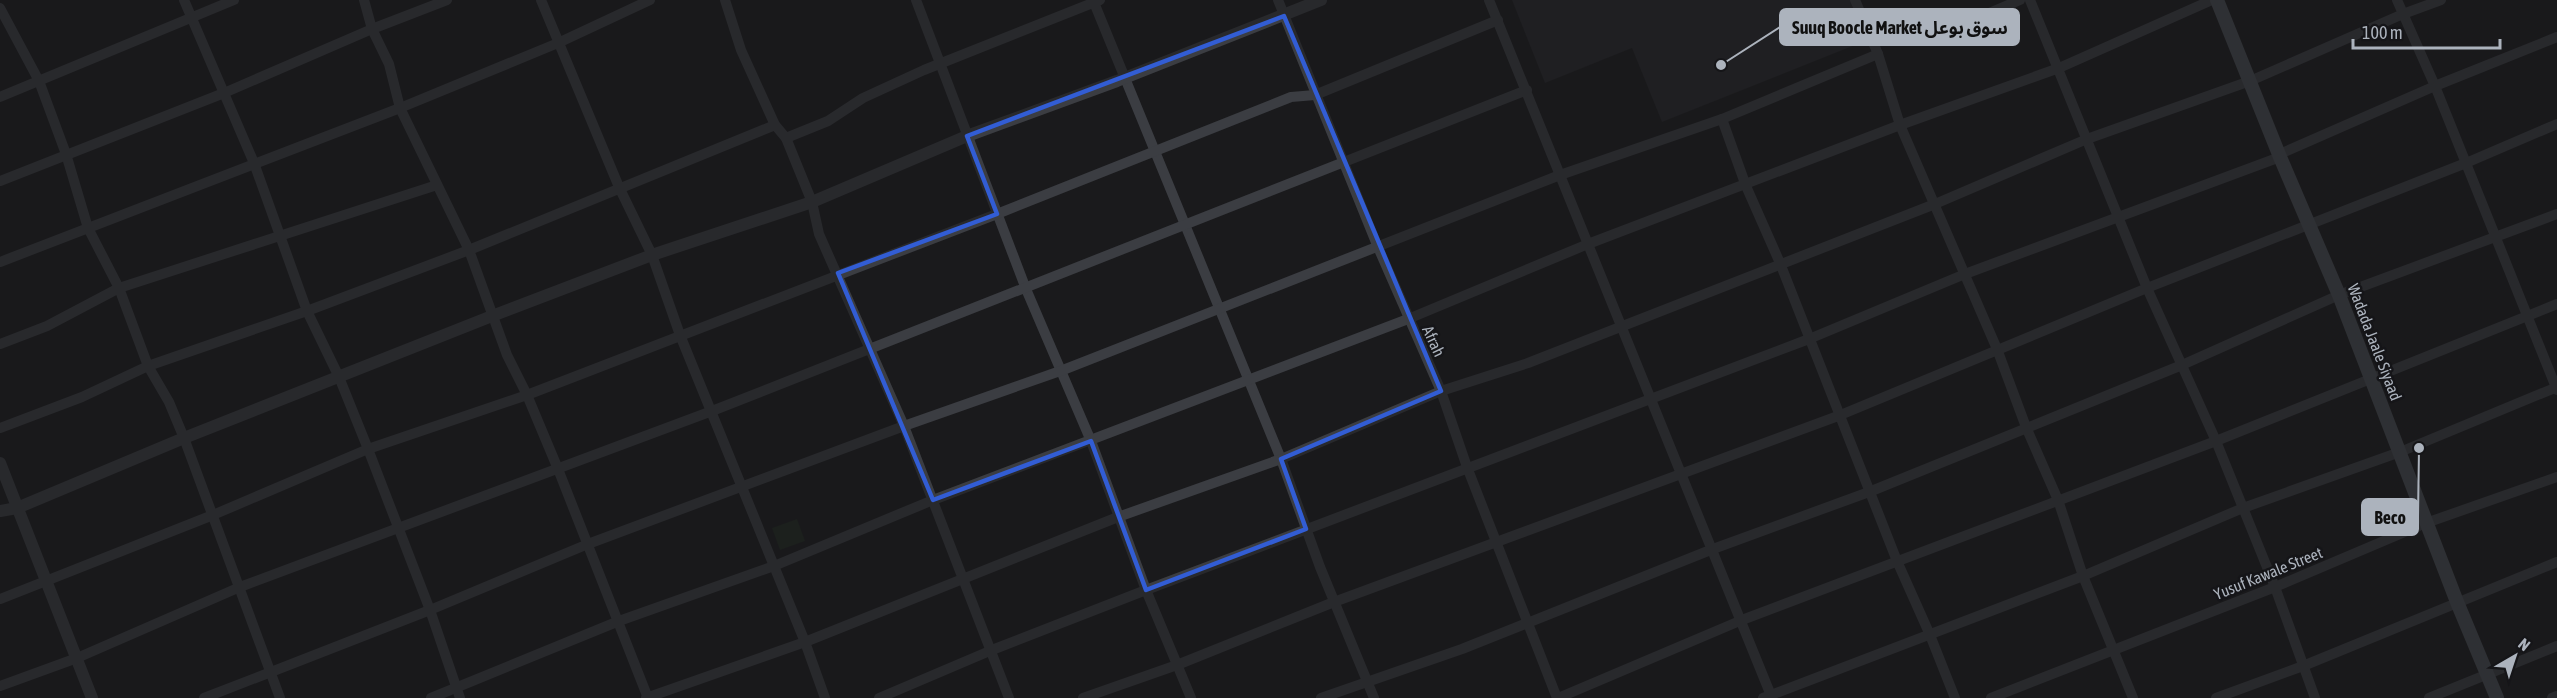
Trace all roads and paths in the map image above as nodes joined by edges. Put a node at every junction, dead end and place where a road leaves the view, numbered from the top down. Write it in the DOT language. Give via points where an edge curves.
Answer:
graph roads {
  1 [pos="184,0"];
  2 [pos="234,0"];
  3 [pos="364,0"];
  4 [pos="447,0"];
  5 [pos="541,0"];
  6 [pos="650,0"];
  7 [pos="725,0"];
  8 [pos="916,0"];
  9 [pos="1278,0"];
  10 [pos="1321,0"];
  11 [pos="1489,0"];
  12 [pos="1856,0"];
  13 [pos="2020,0"];
  14 [pos="2030,0"];
  15 [pos="2212,0"];
  16 [pos="2217,0"];
  17 [pos="2397,0"];
  18 [pos="2441,0"];
  19 [pos="1096,1"];
  20 [pos="0,8"];
  21 [pos="2403,14"];
  22 [pos="1284,16"];
  23 [pos="192,18"];
  24 [pos="1498,20"];
  25 [pos="372,29"];
  26 [pos="1949,30"];
  27 [pos="2557,37"];
  28 [pos="558,43"];
  29 [pos="1878,54"];
  30 [pos="940,64"];
  31 [pos="2059,68"];
  32 [pos="1124,77"];
  33 [pos="39,81"];
  34 [pos="2250,81"];
  35 [pos="2435,86"];
  36 [pos="1527,90"];
  37 [pos="224,93"];
  38 [pos="1315,95"];
  39 [pos="0,97"];
  40 [pos="400,108"];
  41 [pos="1722,119"];
  42 [pos="2557,124"];
  43 [pos="1900,125"];
  44 [pos="775,126"];
  45 [pos="967,136"];
  46 [pos="786,138"];
  47 [pos="2087,139"];
  48 [pos="1155,152"];
  49 [pos="66,154"];
  50 [pos="2280,157"];
  51 [pos="1343,162"];
  52 [pos="254,163"];
  53 [pos="2466,163"];
  54 [pos="1560,175"];
  55 [pos="0,181"];
  56 [pos="437,185"];
  57 [pos="1746,186"];
  58 [pos="619,187"];
  59 [pos="812,202"];
  60 [pos="1935,204"];
  61 [pos="997,214"];
  62 [pos="2557,214"];
  63 [pos="2119,218"];
  64 [pos="2308,224"];
  65 [pos="1185,226"];
  66 [pos="88,228"];
  67 [pos="279,235"];
  68 [pos="2497,238"];
  69 [pos="1588,244"];
  70 [pos="1377,245"];
  71 [pos="469,250"];
  72 [pos="652,255"];
  73 [pos="0,261"];
  74 [pos="1780,263"];
  75 [pos="838,273"];
  76 [pos="1965,274"];
  77 [pos="119,288"];
  78 [pos="2147,288"];
  79 [pos="1026,289"];
  80 [pos="2339,295"];
  81 [pos="2557,304"];
  82 [pos="1219,308"];
  83 [pos="307,311"];
  84 [pos="492,316"];
  85 [pos="2528,316"];
  86 [pos="1408,319"];
  87 [pos="1620,326"];
  88 [pos="680,335"];
  89 [pos="1809,339"];
  90 [pos="0,344"];
  91 [pos="869,349"];
  92 [pos="1997,349"];
  93 [pos="2182,365"];
  94 [pos="148,366"];
  95 [pos="1063,370"];
  96 [pos="339,377"];
  97 [pos="2370,377"];
  98 [pos="1248,380"];
  99 [pos="2557,388"];
  100 [pos="1441,390"];
  101 [pos="527,395"];
  102 [pos="1651,398"];
  103 [pos="712,411"];
  104 [pos="1838,416"];
  105 [pos="904,426"];
  106 [pos="2026,427"];
  107 [pos="0,428"];
  108 [pos="184,438"];
  109 [pos="1091,441"];
  110 [pos="2216,441"];
  111 [pos="368,449"];
  112 [pos="2400,452"];
  113 [pos="1281,459"];
  114 [pos="0,463"];
  115 [pos="1467,467"];
  116 [pos="558,469"];
  117 [pos="1680,473"];
  118 [pos="2557,477"];
  119 [pos="742,486"];
  120 [pos="1869,492"];
  121 [pos="933,500"];
  122 [pos="2058,500"];
  123 [pos="18,508"];
  124 [pos="2243,508"];
  125 [pos="0,511"];
  126 [pos="213,515"];
  127 [pos="1118,517"];
  128 [pos="2426,523"];
  129 [pos="398,526"];
  130 [pos="1306,529"];
  131 [pos="1498,542"];
  132 [pos="588,544"];
  133 [pos="1713,549"];
  134 [pos="1897,561"];
  135 [pos="2557,562"];
  136 [pos="774,566"];
  137 [pos="2084,576"];
  138 [pos="962,579"];
  139 [pos="46,581"];
  140 [pos="240,586"];
  141 [pos="2275,587"];
  142 [pos="1146,590"];
  143 [pos="0,599"];
  144 [pos="2457,602"];
  145 [pos="1334,603"];
  146 [pos="430,610"];
  147 [pos="1742,620"];
  148 [pos="618,621"];
  149 [pos="1528,622"];
  150 [pos="1930,635"];
  151 [pos="805,642"];
  152 [pos="2557,646"];
  153 [pos="2113,649"];
  154 [pos="992,651"];
  155 [pos="77,658"];
  156 [pos="1178,665"];
  157 [pos="2303,666"];
  158 [pos="269,671"];
  159 [pos="2488,675"];
  160 [pos="1368,683"];
  161 [pos="0,686"];
  162 [pos="458,693"];
  163 [pos="2557,696"];
  164 [pos="1768,697"];
  165 [pos="92,698"];
  166 [pos="204,698"];
  167 [pos="280,698"];
  168 [pos="431,698"];
  169 [pos="647,698"];
  170 [pos="825,698"];
  171 [pos="879,698"];
  172 [pos="1009,698"];
  173 [pos="1083,698"];
  174 [pos="1191,698"];
  175 [pos="1321,698"];
  176 [pos="1374,698"];
  177 [pos="1558,698"];
  178 [pos="1955,698"];
  179 [pos="1991,698"];
  180 [pos="2133,698"];
  181 [pos="2216,698"];
  182 [pos="2315,698"];
  183 [pos="2429,698"];
  184 [pos="2497,698"];
  185 [pos="2552,698"];
  1 -- 23 [label="street"];
  2 -- 23 [label="street"];
  3 -- 25 [label="street"];
  4 -- 25 [label="street"];
  5 -- 28 [label="street"];
  6 -- 28 [label="street"];
  7 -- 44 [label="street" via="741,50"];
  8 -- 30 [label="street"];
  9 -- 22 [label="street, Afrah"];
  10 -- 22 [label="street"];
  11 -- 24 [label="street"];
  12 -- 29 [label="street"];
  13 -- 26 [label="street"];
  14 -- 31 [label="street"];
  15 -- 31 [label="street"];
  16 -- 34 [label="main road, Wadada Jaale Siyaad"];
  17 -- 21 [label="street"];
  18 -- 21 [label="street"];
  19 -- 30 [label="street"];
  19 -- 32 [label="street"];
  20 -- 33 [label="street"];
  21 -- 34 [label="street"];
  21 -- 35 [label="street"];
  22 -- 32 [label="street"];
  22 -- 38 [label="street, Afrah"];
  23 -- 33 [label="street"];
  23 -- 37 [label="street"];
  24 -- 36 [label="street"];
  24 -- 38 [label="street"];
  25 -- 37 [label="street"];
  25 -- 40 [label="street" via="389,64"];
  27 -- 35 [label="street"];
  28 -- 40 [label="street"];
  28 -- 58 [label="street"];
  29 -- 41 [label="street"];
  29 -- 43 [label="street"];
  30 -- 45 [label="street"];
  30 -- 46 [label="street"];
  31 -- 43 [label="street"];
  31 -- 47 [label="street"];
  32 -- 45 [label="street"];
  32 -- 48 [label="street"];
  33 -- 39 [label="street"];
  33 -- 49 [label="street"];
  34 -- 47 [label="street"];
  34 -- 50 [label="main road, Wadada Jaale Siyaad"];
  35 -- 50 [label="street"];
  35 -- 53 [label="street"];
  36 -- 51 [label="street"];
  36 -- 54 [label="street"];
  37 -- 49 [label="street"];
  37 -- 52 [label="street"];
  38 -- 48 [label="street" via="1291,97"];
  38 -- 51 [label="street, Afrah"];
  40 -- 52 [label="street"];
  40 -- 56 [label="street"];
  41 -- 54 [label="street"];
  41 -- 57 [label="street"];
  42 -- 53 [label="street"];
  43 -- 57 [label="street"];
  43 -- 60 [label="street"];
  44 -- 46 [label="street"];
  44 -- 58 [label="street"];
  45 -- 59 [label="street"];
  45 -- 61 [label="street"];
  46 -- 59 [label="street"];
  47 -- 60 [label="street"];
  47 -- 63 [label="street"];
  48 -- 61 [label="street"];
  48 -- 65 [label="street"];
  49 -- 55 [label="street"];
  49 -- 66 [label="street"];
  50 -- 63 [label="street"];
  50 -- 64 [label="main road, Wadada Jaale Siyaad"];
  51 -- 65 [label="street"];
  51 -- 70 [label="street, Afrah"];
  52 -- 66 [label="street"];
  52 -- 67 [label="street"];
  53 -- 64 [label="street"];
  53 -- 68 [label="street"];
  54 -- 69 [label="street"];
  54 -- 70 [label="street"];
  56 -- 67 [label="street"];
  56 -- 71 [label="street"];
  57 -- 69 [label="street"];
  57 -- 74 [label="street"];
  58 -- 71 [label="street"];
  58 -- 72 [label="street"];
  59 -- 72 [label="street"];
  59 -- 75 [label="street" via="819,234"];
  60 -- 74 [label="street"];
  60 -- 76 [label="street"];
  61 -- 75 [label="street"];
  61 -- 79 [label="street"];
  62 -- 68 [label="street"];
  63 -- 76 [label="street"];
  63 -- 78 [label="street"];
  64 -- 78 [label="street"];
  64 -- 80 [label="main road, Wadada Jaale Siyaad"];
  65 -- 79 [label="street"];
  65 -- 82 [label="street"];
  66 -- 73 [label="street"];
  66 -- 77 [label="street"];
  67 -- 77 [label="street"];
  67 -- 83 [label="street"];
  68 -- 80 [label="street"];
  68 -- 85 [label="street"];
  69 -- 86 [label="street"];
  69 -- 87 [label="street"];
  70 -- 82 [label="street"];
  70 -- 86 [label="street, Afrah"];
  71 -- 83 [label="street"];
  71 -- 84 [label="street"];
  72 -- 84 [label="street"];
  72 -- 88 [label="street"];
  74 -- 87 [label="street"];
  74 -- 89 [label="street"];
  75 -- 88 [label="street"];
  75 -- 91 [label="street"];
  76 -- 89 [label="street"];
  76 -- 92 [label="street"];
  77 -- 90 [label="street" via="47,326"];
  77 -- 94 [label="street"];
  78 -- 92 [label="street"];
  78 -- 93 [label="street"];
  79 -- 91 [label="street"];
  79 -- 95 [label="street"];
  80 -- 93 [label="street"];
  80 -- 97 [label="main road, Wadada Jaale Siyaad"];
  81 -- 85 [label="street"];
  82 -- 95 [label="street"];
  82 -- 98 [label="street"];
  83 -- 94 [label="street"];
  83 -- 96 [label="street"];
  84 -- 96 [label="street"];
  84 -- 101 [label="street"];
  85 -- 97 [label="street"];
  85 -- 99 [label="street"];
  86 -- 98 [label="street"];
  86 -- 100 [label="street, Afrah"];
  87 -- 100 [label="street" via="1528,363"];
  87 -- 102 [label="street"];
  88 -- 101 [label="street"];
  88 -- 103 [label="street"];
  89 -- 102 [label="street"];
  89 -- 104 [label="street"];
  91 -- 103 [label="street"];
  91 -- 105 [label="street"];
  92 -- 104 [label="street"];
  92 -- 106 [label="street"];
  93 -- 106 [label="street"];
  93 -- 110 [label="street"];
  94 -- 107 [label="street" via="82,398"];
  94 -- 108 [label="street"];
  95 -- 105 [label="street"];
  95 -- 109 [label="street"];
  96 -- 108 [label="street"];
  96 -- 111 [label="street"];
  97 -- 110 [label="street"];
  97 -- 112 [label="main road, Wadada Jaale Siyaad"];
  98 -- 109 [label="street"];
  98 -- 113 [label="street"];
  99 -- 112 [label="street"];
  100 -- 113 [label="street"];
  100 -- 115 [label="street, Afrah"];
  101 -- 111 [label="street"];
  101 -- 116 [label="street"];
  102 -- 115 [label="street"];
  102 -- 117 [label="street"];
  103 -- 116 [label="street"];
  103 -- 119 [label="street"];
  104 -- 117 [label="street"];
  104 -- 120 [label="street"];
  105 -- 119 [label="street"];
  105 -- 121 [label="street"];
  106 -- 120 [label="street"];
  106 -- 122 [label="street"];
  108 -- 123 [label="street"];
  108 -- 126 [label="street"];
  109 -- 121 [label="street"];
  109 -- 127 [label="street"];
  110 -- 122 [label="street"];
  110 -- 124 [label="street"];
  111 -- 126 [label="street"];
  111 -- 129 [label="street"];
  112 -- 124 [label="street"];
  112 -- 128 [label="main road, Wadada Jaale Siyaad"];
  113 -- 127 [label="street"];
  113 -- 130 [label="street"];
  114 -- 123 [label="street"];
  115 -- 130 [label="street"];
  115 -- 131 [label="street, Afrah"];
  116 -- 129 [label="street"];
  116 -- 132 [label="street"];
  117 -- 131 [label="street"];
  117 -- 133 [label="street"];
  118 -- 128 [label="street, Yusuf Kawale Street"];
  119 -- 132 [label="street"];
  119 -- 136 [label="street"];
  120 -- 133 [label="street"];
  120 -- 134 [label="street"];
  121 -- 136 [label="street"];
  121 -- 138 [label="street"];
  122 -- 134 [label="street"];
  122 -- 137 [label="street"];
  123 -- 125 [label="street"];
  123 -- 139 [label="street"];
  124 -- 137 [label="street"];
  124 -- 141 [label="street"];
  126 -- 139 [label="street"];
  126 -- 140 [label="street"];
  127 -- 138 [label="street"];
  127 -- 142 [label="street"];
  128 -- 141 [label="street, Yusuf Kawale Street"];
  128 -- 144 [label="main road, Wadada Jaale Siyaad"];
  129 -- 140 [label="street"];
  129 -- 146 [label="street"];
  130 -- 142 [label="street"];
  130 -- 145 [label="street"];
  131 -- 145 [label="street"];
  131 -- 149 [label="street, Afrah"];
  132 -- 146 [label="street"];
  132 -- 148 [label="street"];
  133 -- 147 [label="street"];
  133 -- 149 [label="street"];
  134 -- 147 [label="street"];
  134 -- 150 [label="street"];
  135 -- 144 [label="street"];
  136 -- 148 [label="street"];
  136 -- 151 [label="street"];
  137 -- 150 [label="street"];
  137 -- 153 [label="street"];
  138 -- 151 [label="street"];
  138 -- 154 [label="street"];
  139 -- 143 [label="street"];
  139 -- 155 [label="street"];
  140 -- 155 [label="street"];
  140 -- 158 [label="street"];
  141 -- 153 [label="street, Yusuf Kawale Street"];
  141 -- 157 [label="street"];
  142 -- 154 [label="street"];
  142 -- 156 [label="street"];
  144 -- 157 [label="street"];
  144 -- 159 [label="main road, Wadada Jaale Siyaad"];
  145 -- 156 [label="street"];
  145 -- 160 [label="street"];
  146 -- 158 [label="street"];
  146 -- 162 [label="street"];
  147 -- 164 [label="street"];
  147 -- 177 [label="street"];
  148 -- 162 [label="street"];
  148 -- 169 [label="street"];
  149 -- 160 [label="street"];
  149 -- 177 [label="street, Afrah"];
  150 -- 164 [label="street"];
  150 -- 178 [label="street"];
  151 -- 169 [label="street"];
  151 -- 170 [label="street"];
  152 -- 159 [label="street"];
  153 -- 179 [label="street, Yusuf Kawale Street"];
  153 -- 180 [label="street"];
  154 -- 171 [label="street"];
  154 -- 172 [label="street"];
  155 -- 161 [label="street"];
  155 -- 165 [label="street"];
  156 -- 173 [label="street"];
  156 -- 174 [label="street"];
  157 -- 181 [label="street"];
  157 -- 182 [label="street"];
  158 -- 166 [label="street"];
  158 -- 167 [label="street"];
  159 -- 183 [label="street"];
  159 -- 184 [label="main road, Wadada Jaale Siyaad"];
  160 -- 175 [label="street"];
  160 -- 176 [label="street"];
  162 -- 168 [label="street"];
  163 -- 185 [label="street"];
}
